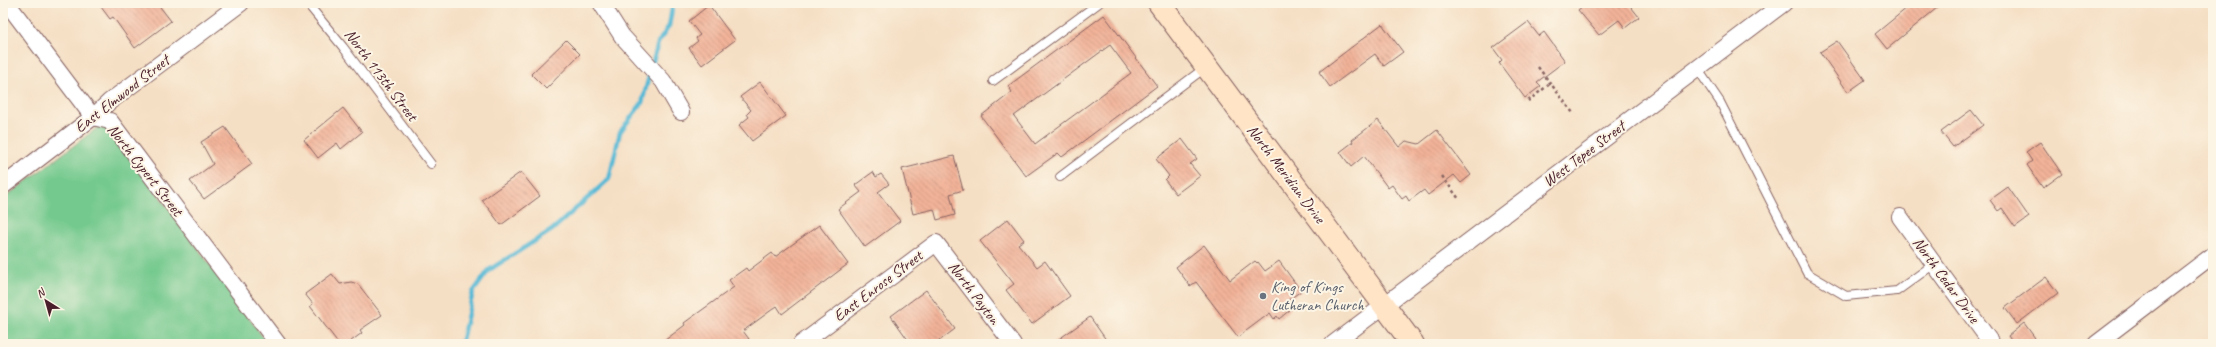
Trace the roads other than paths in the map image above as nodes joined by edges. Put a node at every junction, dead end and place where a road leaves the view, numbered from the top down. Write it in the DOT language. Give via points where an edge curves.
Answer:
graph roads {
  1 [pos="7,3"];
  2 [pos="241,3"];
  3 [pos="307,3"];
  4 [pos="601,3"];
  5 [pos="1099,3"];
  6 [pos="1159,3"];
  7 [pos="1784,3"];
  8 [pos="1207,67"];
  9 [pos="1698,68"];
  10 [pos="993,81"];
  11 [pos="682,112"];
  12 [pos="93,117"];
  13 [pos="431,164"];
  14 [pos="1060,177"];
  15 [pos="3,186"];
  16 [pos="1900,217"];
  17 [pos="936,243"];
  18 [pos="2213,255"];
  19 [pos="1934,264"];
  20 [pos="1384,306"];
  21 [pos="278,344"];
  22 [pos="801,344"];
  23 [pos="1012,344"];
  24 [pos="1333,344"];
  25 [pos="1413,344"];
  26 [pos="1992,344"];
  27 [pos="2096,344"];
  1 -- 12 [label="street, North Cypert Street"];
  2 -- 12 [label="street, East Elmwood Street" via="109,102"];
  3 -- 13 [label="lane, North 113th Street"];
  4 -- 11 [label="street" via="622,36 663,81"];
  5 -- 10 [label="lane"];
  6 -- 8 [label="street, North Meridian Drive"];
  7 -- 9 [label="street, West Tepee Street"];
  8 -- 14 [label="lane"];
  8 -- 20 [label="street, North Meridian Drive"];
  9 -- 19 [label="lane" via="1720,102 1806,273 1846,296 1897,291"];
  9 -- 20 [label="street, West Tepee Street"];
  12 -- 15 [label="street, East Elmwood Street"];
  12 -- 21 [label="street, North Cypert Street" via="110,121"];
  16 -- 19 [label="street, North Cedar Drive"];
  17 -- 22 [label="street, East Enrose Street"];
  17 -- 23 [label="street, North Payton"];
  18 -- 27 [label="street"];
  19 -- 26 [label="street, North Cedar Drive"];
  20 -- 24 [label="street, West Tepee Street"];
  20 -- 25 [label="street, North Meridian Drive"];
}
